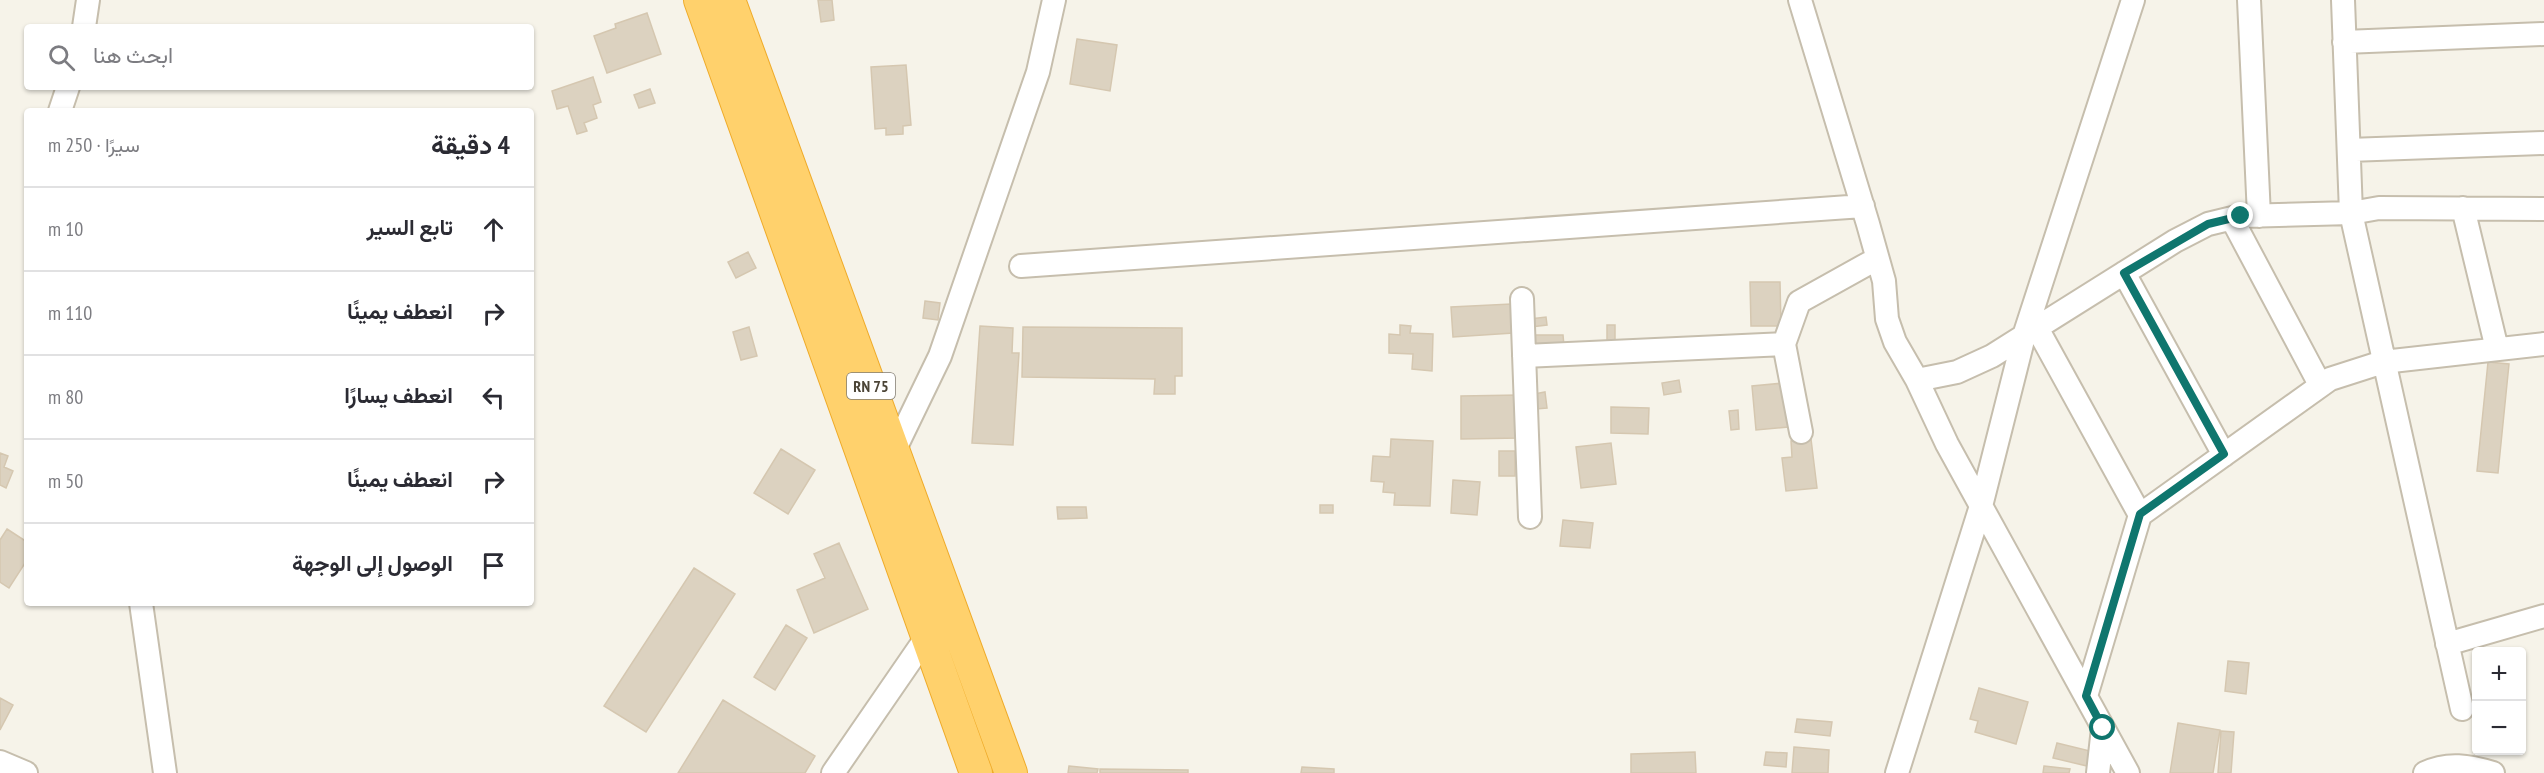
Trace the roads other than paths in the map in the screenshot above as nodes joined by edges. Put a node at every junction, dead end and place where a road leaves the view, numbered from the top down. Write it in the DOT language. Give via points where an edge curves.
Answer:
graph roads {
  1 [pos="88,0"];
  2 [pos="700,0"];
  3 [pos="729,0"];
  4 [pos="1054,0"];
  5 [pos="1800,0"];
  6 [pos="2133,0"];
  7 [pos="2249,0"];
  8 [pos="2343,0"];
  9 [pos="84,24"];
  10 [pos="2544,34"];
  11 [pos="2344,42"];
  12 [pos="67,90"];
  13 [pos="61,108"];
  14 [pos="2544,143"];
  15 [pos="2349,150"];
  16 [pos="1863,206"];
  17 [pos="2463,208"];
  18 [pos="2544,208"];
  19 [pos="2350,213"];
  20 [pos="2259,216"];
  21 [pos="2232,219"];
  22 [pos="1871,262"];
  23 [pos="1021,266"];
  24 [pos="2124,273"];
  25 [pos="1522,300"];
  26 [pos="2031,332"];
  27 [pos="1784,344"];
  28 [pos="2544,344"];
  29 [pos="2497,349"];
  30 [pos="1524,356"];
  31 [pos="2383,362"];
  32 [pos="2317,379"];
  33 [pos="1917,380"];
  34 [pos="1801,432"];
  35 [pos="2224,454"];
  36 [pos="881,458"];
  37 [pos="1981,506"];
  38 [pos="2140,514"];
  39 [pos="1530,517"];
  40 [pos="141,606"];
  41 [pos="2544,616"];
  42 [pos="928,636"];
  43 [pos="2447,644"];
  44 [pos="2086,696"];
  45 [pos="2462,710"];
  46 [pos="2103,728"];
  47 [pos="0,762"];
  48 [pos="1012,772"];
  49 [pos="26,773"];
  50 [pos="165,773"];
  51 [pos="833,773"];
  52 [pos="976,773"];
  53 [pos="1897,773"];
  54 [pos="2098,773"];
  55 [pos="2128,773"];
  56 [pos="2425,773"];
  57 [pos="2493,773"];
  1 -- 9 [label="street"];
  2 -- 36 [label="highway, RN 75"];
  3 -- 36 [label="highway, RN 75"];
  4 -- 36 [label="street" via="1038,72 940,356"];
  5 -- 16 [label="street"];
  6 -- 26 [label="street"];
  7 -- 20 [label="street"];
  8 -- 11 [label="street"];
  10 -- 11 [label="street"];
  11 -- 15 [label="street"];
  12 -- 13 [label="street"];
  14 -- 15 [label="street"];
  15 -- 19 [label="street"];
  16 -- 23 [label="street"];
  16 -- 33 [label="street" via="1884,280 1887,319"];
  17 -- 18 [label="street"];
  17 -- 19 [label="street" via="2379,208"];
  17 -- 29 [label="street"];
  19 -- 20 [label="street"];
  19 -- 31 [label="street"];
  20 -- 21 [label="street"];
  21 -- 24 [label="street" via="2208,224"];
  21 -- 32 [label="street"];
  22 -- 27 [label="street" via="1799,302"];
  24 -- 26 [label="street"];
  24 -- 35 [label="street"];
  25 -- 30 [label="street"];
  26 -- 33 [label="street" via="1957,372"];
  26 -- 37 [label="street"];
  26 -- 38 [label="street"];
  27 -- 30 [label="street"];
  27 -- 34 [label="street"];
  28 -- 29 [label="street"];
  29 -- 31 [label="street"];
  30 -- 39 [label="street"];
  31 -- 35 [label="street" via="2330,379"];
  31 -- 43 [label="street"];
  33 -- 37 [label="street"];
  35 -- 38 [label="street"];
  36 -- 42 [label="highway, RN 75"];
  36 -- 48 [label="highway, RN 75"];
  37 -- 44 [label="street"];
  37 -- 53 [label="street"];
  38 -- 44 [label="street"];
  40 -- 50 [label="street"];
  41 -- 43 [label="street"];
  42 -- 51 [label="street"];
  42 -- 52 [label="highway, RN 75"];
  43 -- 45 [label="street"];
  44 -- 46 [label="street"];
  46 -- 54 [label="street"];
  46 -- 55 [label="street"];
  47 -- 49 [label="street"];
  56 -- 57 [label="street" via="2457,765"];
}
